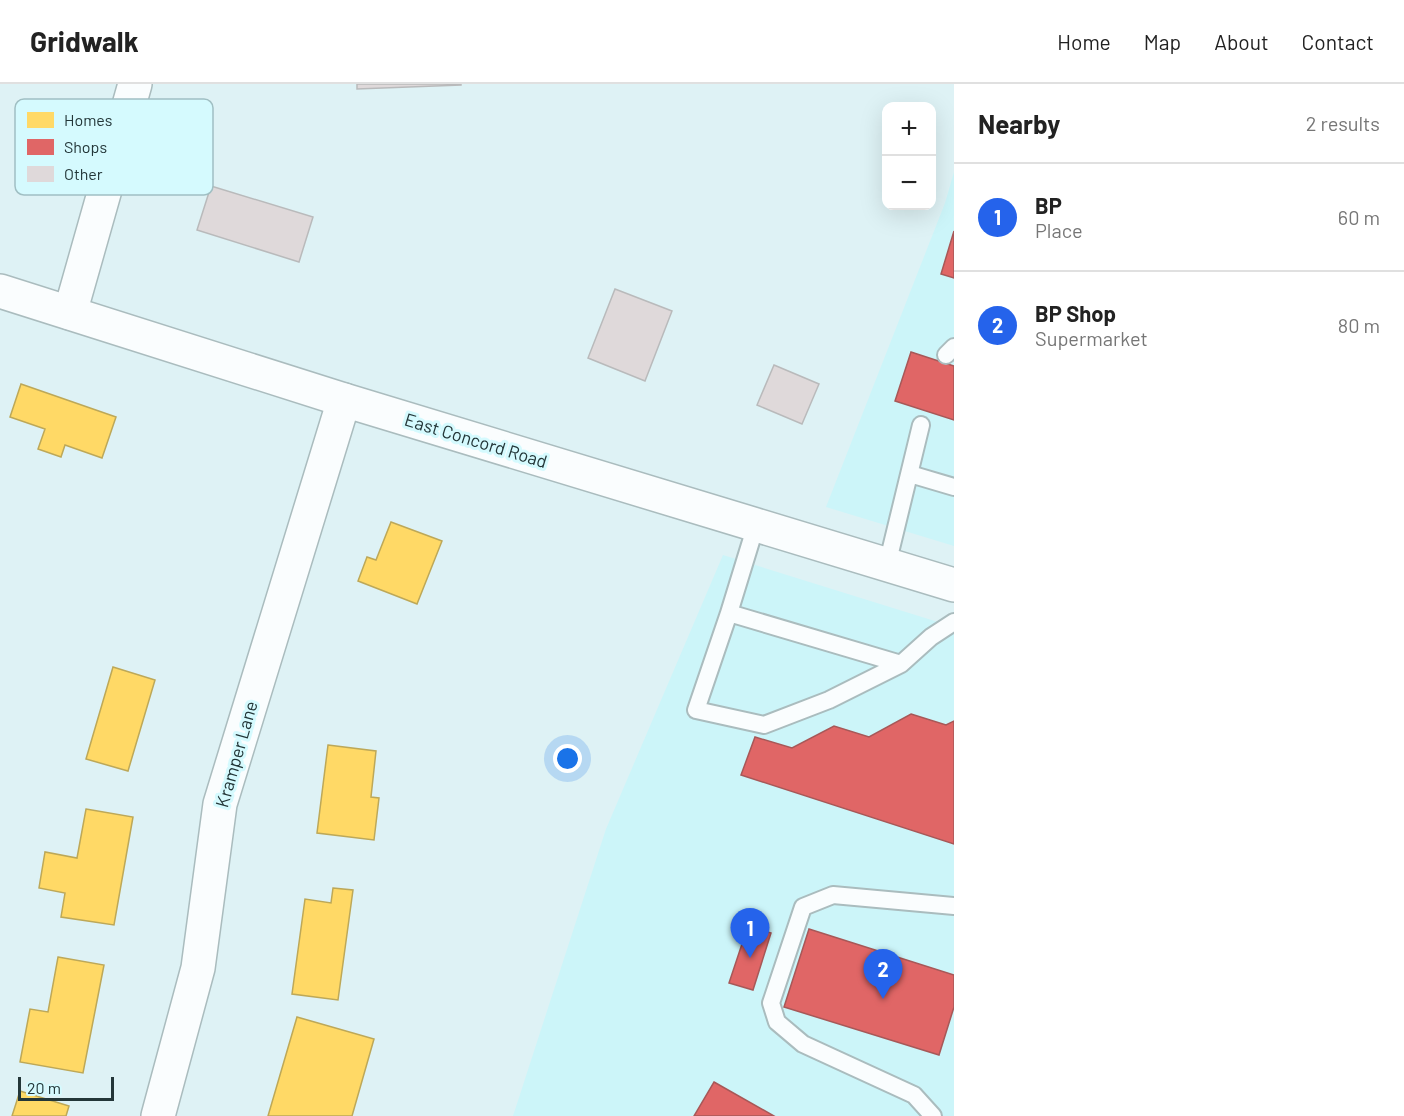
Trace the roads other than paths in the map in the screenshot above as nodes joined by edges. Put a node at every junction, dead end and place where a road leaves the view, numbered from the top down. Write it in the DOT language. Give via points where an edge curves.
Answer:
graph roads {
  1 [pos="135,84"];
  2 [pos="131,99"];
  3 [pos="103,195"];
  4 [pos="0,291"];
  5 [pos="70,313"];
  6 [pos="344,400"];
  7 [pos="921,425"];
  8 [pos="910,474"];
  9 [pos="954,487"];
  10 [pos="756,525"];
  11 [pos="887,564"];
  12 [pos="954,585"];
  13 [pos="729,613"];
  14 [pos="954,622"];
  15 [pos="901,664"];
  16 [pos="954,906"];
  17 [pos="158,1116"];
  18 [pos="933,1116"];
  1 -- 2 [label="street"];
  3 -- 5 [label="street"];
  4 -- 5 [label="street, East Concord Road"];
  5 -- 6 [label="street, East Concord Road"];
  6 -- 10 [label="street, East Concord Road"];
  6 -- 17 [label="street, Kramper Lane" via="219,804 198,968"];
  7 -- 8 [label="lane"];
  8 -- 9 [label="lane"];
  8 -- 11 [label="lane"];
  10 -- 11 [label="street, East Concord Road"];
  10 -- 13 [label="lane"];
  11 -- 12 [label="street, East Concord Road"];
  13 -- 15 [label="lane"];
  13 -- 15 [label="lane" via="696,710 764,725 829,700"];
  14 -- 15 [label="lane"];
  16 -- 18 [label="lane" via="833,895 803,907 771,1003 777,1022 802,1044 914,1095"];
}
